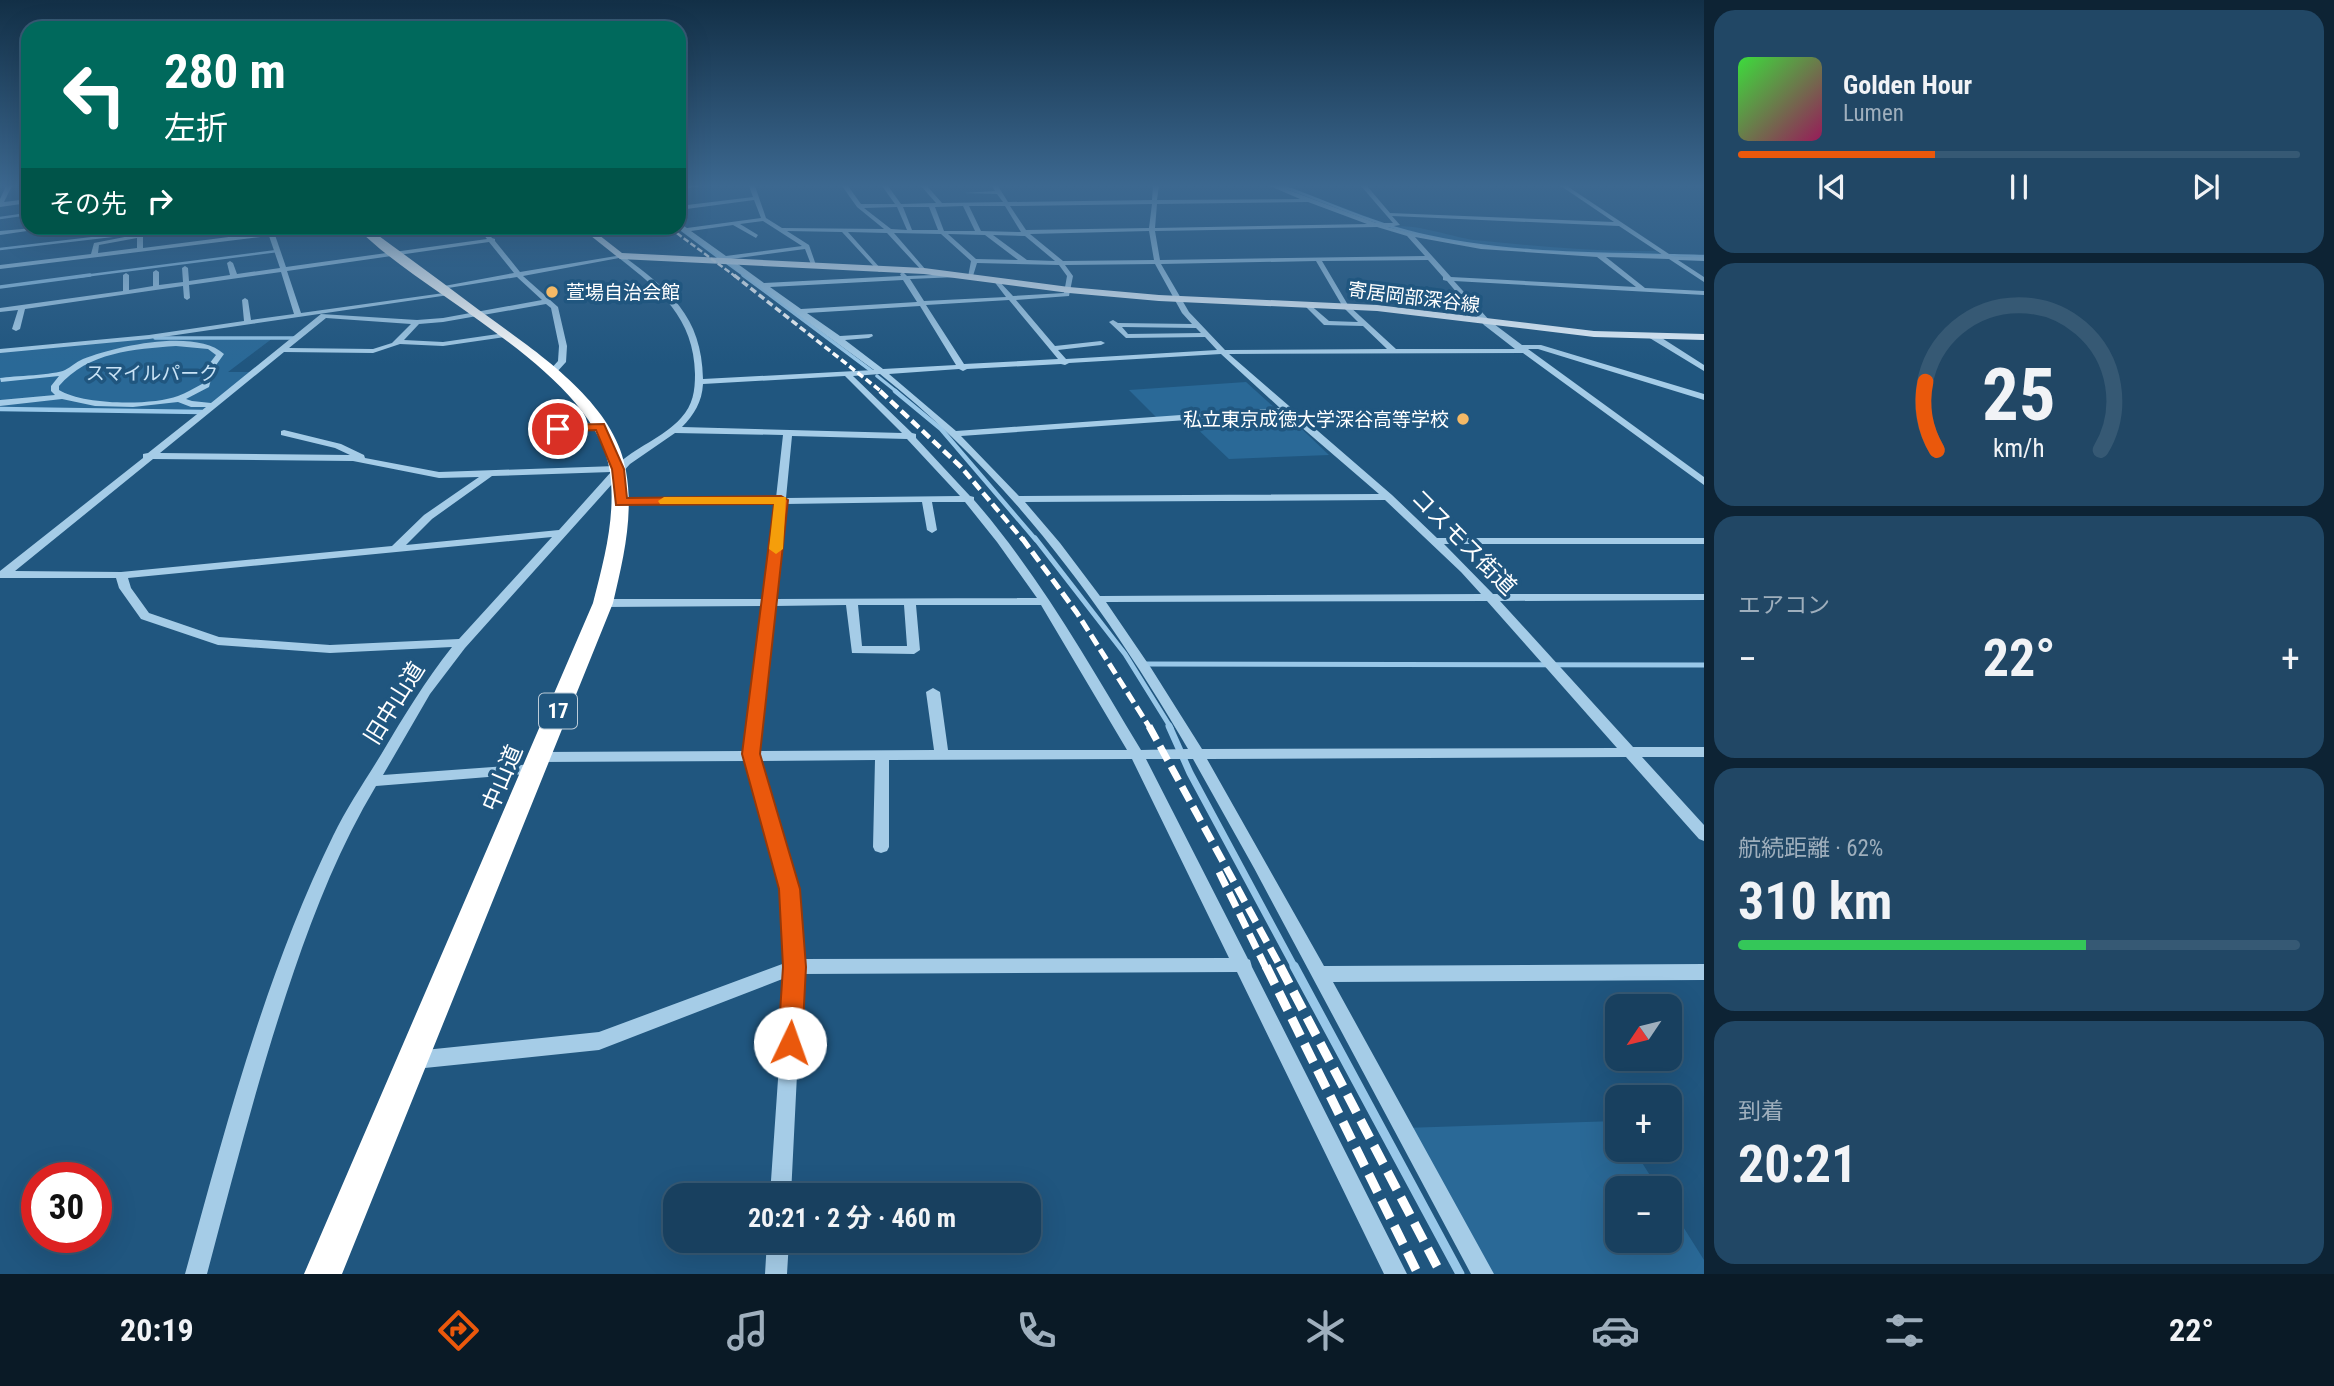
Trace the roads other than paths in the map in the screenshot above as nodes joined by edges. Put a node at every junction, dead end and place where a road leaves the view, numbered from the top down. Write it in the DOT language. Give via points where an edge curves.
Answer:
graph roads {
  1 [pos="96,245"];
  2 [pos="140,245"];
  3 [pos="170,245"];
  4 [pos="276,245"];
  5 [pos="386,245"];
  6 [pos="459,245"];
  7 [pos="497,245"];
  8 [pos="607,245"];
  9 [pos="708,245"];
  10 [pos="857,245"];
  11 [pos="902,245"];
  12 [pos="957,245"];
  13 [pos="1000,245"];
  14 [pos="1040,245"];
  15 [pos="1154,245"];
  16 [pos="1418,245"];
  17 [pos="1473,245"];
  18 [pos="1652,245"];
  19 [pos="807,247"];
  20 [pos="140,250"];
  21 [pos="1596,253"];
  22 [pos="399,255"];
  23 [pos="94,256"];
  24 [pos="620,256"];
  25 [pos="1669,257"];
  26 [pos="1428,258"];
  27 [pos="727,259"];
  28 [pos="1704,259"];
  29 [pos="1318,260"];
  30 [pos="974,261"];
  31 [pos="1025,262"];
  32 [pos="1157,262"];
  33 [pos="230,263"];
  34 [pos="1060,263"];
  35 [pos="0,267"];
  36 [pos="815,267"];
  37 [pos="185,268"];
  38 [pos="879,270"];
  39 [pos="285,271"];
  40 [pos="924,271"];
  41 [pos="156,272"];
  42 [pos="126,275"];
  43 [pos="519,275"];
  44 [pos="904,275"];
  45 [pos="965,275"];
  46 [pos="234,277"];
  47 [pos="1444,279"];
  48 [pos="996,280"];
  49 [pos="1704,280"];
  50 [pos="186,284"];
  51 [pos="763,285"];
  52 [pos="156,288"];
  53 [pos="446,290"];
  54 [pos="1069,290"];
  55 [pos="1644,290"];
  56 [pos="125,292"];
  57 [pos="1704,293"];
  58 [pos="187,298"];
  59 [pos="1013,298"];
  60 [pos="1176,299"];
  61 [pos="245,300"];
  62 [pos="549,300"];
  63 [pos="922,303"];
  64 [pos="1306,304"];
  65 [pos="1345,306"];
  66 [pos="22,307"];
  67 [pos="0,310"];
  68 [pos="798,310"];
  69 [pos="298,315"];
  70 [pos="479,315"];
  71 [pos="324,316"];
  72 [pos="248,322"];
  73 [pos="417,322"];
  74 [pos="1114,323"];
  75 [pos="1487,323"];
  76 [pos="1365,324"];
  77 [pos="16,329"];
  78 [pos="1202,331"];
  79 [pos="505,335"];
  80 [pos="1651,335"];
  81 [pos="869,336"];
  82 [pos="1704,337"];
  83 [pos="837,339"];
  84 [pos="146,342"];
  85 [pos="398,342"];
  86 [pos="1101,343"];
  87 [pos="1053,348"];
  88 [pos="1520,349"];
  89 [pos="280,350"];
  90 [pos="1394,351"];
  91 [pos="1222,352"];
  92 [pos="0,353"];
  93 [pos="1065,363"];
  94 [pos="962,369"];
  95 [pos="1704,369"];
  96 [pos="553,371"];
  97 [pos="66,373"];
  98 [pos="885,373"];
  99 [pos="848,375"];
  100 [pos="0,379"];
  101 [pos="699,382"];
  102 [pos="60,397"];
  103 [pos="1704,397"];
  104 [pos="179,399"];
  105 [pos="0,403"];
  106 [pos="211,405"];
  107 [pos="1288,411"];
  108 [pos="600,426"];
  109 [pos="537,430"];
  110 [pos="674,430"];
  111 [pos="284,433"];
  112 [pos="788,433"];
  113 [pos="954,433"];
  114 [pos="913,436"];
  115 [pos="146,456"];
  116 [pos="364,460"];
  117 [pos="618,469"];
  118 [pos="491,473"];
  119 [pos="1704,482"];
  120 [pos="1388,497"];
  121 [pos="926,499"];
  122 [pos="970,499"];
  123 [pos="1015,499"];
  124 [pos="781,500"];
  125 [pos="620,502"];
  126 [pos="932,530"];
  127 [pos="562,533"];
  128 [pos="1436,541"];
  129 [pos="1704,541"];
  130 [pos="396,548"];
  131 [pos="1,575"];
  132 [pos="121,575"];
  133 [pos="1491,597"];
  134 [pos="1704,597"];
  135 [pos="1099,599"];
  136 [pos="1045,601"];
  137 [pos="771,602"];
  138 [pos="852,602"];
  139 [pos="910,602"];
  140 [pos="603,603"];
  141 [pos="461,643"];
  142 [pos="933,692"];
  143 [pos="1704,751"];
  144 [pos="1136,753"];
  145 [pos="1199,753"];
  146 [pos="1630,753"];
  147 [pos="751,754"];
  148 [pos="882,754"];
  149 [pos="942,754"];
  150 [pos="537,763"];
  151 [pos="373,781"];
  152 [pos="1704,835"];
  153 [pos="881,847"];
  154 [pos="1244,965"];
  155 [pos="794,967"];
  156 [pos="1704,972"];
  157 [pos="1319,974"];
  158 [pos="411,1061"];
  159 [pos="782,1183"];
  160 [pos="777,1253"];
  161 [pos="196,1274"];
  162 [pos="323,1274"];
  163 [pos="776,1274"];
  164 [pos="1396,1274"];
  165 [pos="1483,1274"];
  1 -- 23 [label="street"];
  2 -- 20 [label="street"];
  3 -- 20 [label="street"];
  4 -- 39 [label="street"];
  5 -- 22 [label="highway, 中山道 / 17"];
  6 -- 22 [label="street"];
  7 -- 43 [label="street"];
  8 -- 24 [label="main road"];
  9 -- 27 [label="street"];
  10 -- 38 [label="street"];
  11 -- 40 [label="street"];
  12 -- 30 [label="street"];
  13 -- 31 [label="street"];
  14 -- 34 [label="street"];
  15 -- 32 [label="street, コスモス街道"];
  16 -- 26 [label="street"];
  17 -- 21 [label="street"];
  18 -- 25 [label="street"];
  19 -- 27 [label="street"];
  19 -- 36 [label="street"];
  20 -- 23 [label="street"];
  21 -- 25 [label="street"];
  21 -- 55 [label="street"];
  22 -- 39 [label="street"];
  22 -- 53 [label="highway, 中山道 / 17"];
  23 -- 35 [label="street"];
  24 -- 27 [label="main road, 寄居岡部深谷線"];
  24 -- 43 [label="street"];
  24 -- 101 [label="street, 旧中山道" via="662,289 691,324 699,349"];
  25 -- 28 [label="street"];
  25 -- 49 [label="street"];
  26 -- 29 [label="street"];
  26 -- 47 [label="street"];
  27 -- 36 [label="main road, 寄居岡部深谷線"];
  27 -- 51 [label="street"];
  29 -- 32 [label="street"];
  29 -- 65 [label="street"];
  30 -- 31 [label="street"];
  30 -- 45 [label="street"];
  31 -- 34 [label="street"];
  32 -- 34 [label="street"];
  32 -- 60 [label="street, コスモス街道"];
  33 -- 46 [label="street"];
  34 -- 54 [label="street" via="1071,279"];
  36 -- 38 [label="main road, 寄居岡部深谷線"];
  37 -- 50 [label="street"];
  38 -- 44 [label="main road, 寄居岡部深谷線"];
  39 -- 46 [label="street"];
  39 -- 69 [label="street"];
  40 -- 44 [label="main road, 寄居岡部深谷線"];
  40 -- 45 [label="main road, 寄居岡部深谷線"];
  41 -- 52 [label="street"];
  42 -- 56 [label="street"];
  43 -- 53 [label="street"];
  43 -- 62 [label="street"];
  44 -- 45 [label="street"];
  44 -- 51 [label="street"];
  44 -- 63 [label="street"];
  45 -- 48 [label="main road, 寄居岡部深谷線"];
  46 -- 50 [label="street"];
  47 -- 55 [label="street"];
  47 -- 75 [label="street"];
  48 -- 54 [label="main road, 寄居岡部深谷線"];
  48 -- 59 [label="street"];
  50 -- 52 [label="street"];
  50 -- 58 [label="street"];
  51 -- 68 [label="street"];
  52 -- 56 [label="street"];
  53 -- 69 [label="street"];
  53 -- 70 [label="highway, 中山道 / 17"];
  54 -- 59 [label="street" via="1067,295"];
  54 -- 60 [label="main road, 寄居岡部深谷線"];
  55 -- 57 [label="street"];
  56 -- 66 [label="street"];
  59 -- 63 [label="street"];
  59 -- 87 [label="street"];
  60 -- 64 [label="main road, 寄居岡部深谷線"];
  60 -- 78 [label="street, コスモス街道"];
  61 -- 72 [label="street"];
  62 -- 70 [label="street"];
  62 -- 96 [label="street" via="564,346 562,362"];
  63 -- 68 [label="street"];
  63 -- 94 [label="street"];
  64 -- 65 [label="main road, 寄居岡部深谷線"];
  64 -- 76 [label="street" via="1327,323"];
  65 -- 75 [label="main road, 寄居岡部深谷線"];
  65 -- 76 [label="street"];
  66 -- 67 [label="street"];
  66 -- 77 [label="street"];
  68 -- 83 [label="street"];
  69 -- 71 [label="street"];
  69 -- 72 [label="street"];
  70 -- 73 [label="street"];
  70 -- 79 [label="highway, 中山道 / 17"];
  71 -- 73 [label="street"];
  71 -- 89 [label="street"];
  72 -- 84 [label="street"];
  73 -- 85 [label="street"];
  74 -- 78 [label="street" via="1126,336"];
  75 -- 80 [label="main road, 寄居岡部深谷線"];
  75 -- 88 [label="street"];
  76 -- 90 [label="street"];
  78 -- 91 [label="street, コスモス街道"];
  79 -- 85 [label="street" via="443,344"];
  79 -- 96 [label="highway, 中山道 / 17"];
  80 -- 82 [label="main road, 寄居岡部深谷線"];
  80 -- 95 [label="street"];
  81 -- 83 [label="street"];
  83 -- 98 [label="street"];
  84 -- 92 [label="street"];
  84 -- 97 [label="street" via="82,361"];
  84 -- 104 [label="street" via="201,344 220,354 209,368 206,385"];
  85 -- 89 [label="street" via="373,351"];
  86 -- 87 [label="street"];
  87 -- 93 [label="street"];
  88 -- 90 [label="street"];
  88 -- 103 [label="street" via="1538,346"];
  88 -- 119 [label="street"];
  89 -- 106 [label="street"];
  90 -- 91 [label="street"];
  91 -- 93 [label="street"];
  91 -- 107 [label="street, コスモス街道"];
  93 -- 94 [label="street"];
  94 -- 98 [label="street"];
  96 -- 108 [label="highway, 中山道 / 17"];
  97 -- 100 [label="street"];
  97 -- 102 [label="street" via="55,386"];
  98 -- 99 [label="street"];
  98 -- 113 [label="street"];
  99 -- 101 [label="street"];
  99 -- 114 [label="street"];
  101 -- 110 [label="street, 旧中山道" via="696,400"];
  102 -- 104 [label="street" via="138,405"];
  102 -- 105 [label="street"];
  104 -- 106 [label="street"];
  106 -- 115 [label="street"];
  107 -- 113 [label="street"];
  107 -- 120 [label="street, コスモス街道"];
  108 -- 109 [label="street"];
  108 -- 117 [label="highway, 中山道 / 17"];
  110 -- 112 [label="street"];
  110 -- 117 [label="street, 旧中山道"];
  111 -- 116 [label="street" via="338,446"];
  112 -- 114 [label="street"];
  112 -- 124 [label="street"];
  113 -- 123 [label="street"];
  114 -- 122 [label="street"];
  115 -- 116 [label="street"];
  115 -- 131 [label="street"];
  116 -- 118 [label="street" via="439,475"];
  117 -- 118 [label="street"];
  117 -- 125 [label="highway, 中山道 / 17"];
  117 -- 127 [label="street, 旧中山道"];
  118 -- 130 [label="street" via="428,517"];
  120 -- 123 [label="street"];
  120 -- 128 [label="street, コスモス街道"];
  121 -- 122 [label="street"];
  121 -- 124 [label="street"];
  121 -- 126 [label="street"];
  122 -- 136 [label="street" via="1010,547"];
  123 -- 135 [label="street"];
  124 -- 125 [label="street"];
  124 -- 137 [label="street"];
  125 -- 140 [label="highway, 中山道 / 17" via="618,541"];
  127 -- 130 [label="street"];
  127 -- 141 [label="street, 旧中山道"];
  128 -- 129 [label="street"];
  128 -- 133 [label="street, コスモス街道"];
  130 -- 132 [label="street"];
  131 -- 132 [label="street"];
  132 -- 141 [label="street" via="125,589 145,616 218,640 330,649"];
  133 -- 134 [label="street"];
  133 -- 135 [label="street"];
  133 -- 146 [label="street, コスモス街道"];
  135 -- 145 [label="street"];
  136 -- 139 [label="street"];
  136 -- 144 [label="street"];
  137 -- 138 [label="street"];
  137 -- 140 [label="street"];
  137 -- 147 [label="street"];
  138 -- 139 [label="street"];
  138 -- 139 [label="street" via="856,650 914,650"];
  140 -- 150 [label="highway, 中山道 / 17"];
  141 -- 151 [label="street, 旧中山道" via="437,674"];
  142 -- 149 [label="street"];
  143 -- 146 [label="street"];
  144 -- 145 [label="street"];
  144 -- 149 [label="street"];
  144 -- 154 [label="street"];
  145 -- 146 [label="street"];
  145 -- 157 [label="street"];
  146 -- 152 [label="street, コスモス街道"];
  147 -- 148 [label="street"];
  147 -- 150 [label="street"];
  147 -- 155 [label="street" via="789,889"];
  148 -- 149 [label="street"];
  148 -- 153 [label="street"];
  150 -- 151 [label="street"];
  150 -- 158 [label="highway, 中山道 / 17"];
  151 -- 161 [label="street, 旧中山道" via="341,834 271,1006"];
  154 -- 155 [label="street"];
  154 -- 164 [label="street"];
  155 -- 158 [label="street" via="599,1041"];
  155 -- 159 [label="street"];
  156 -- 157 [label="street"];
  157 -- 165 [label="street"];
  158 -- 162 [label="highway, 中山道 / 17"];
  160 -- 163 [label="street"];
}
